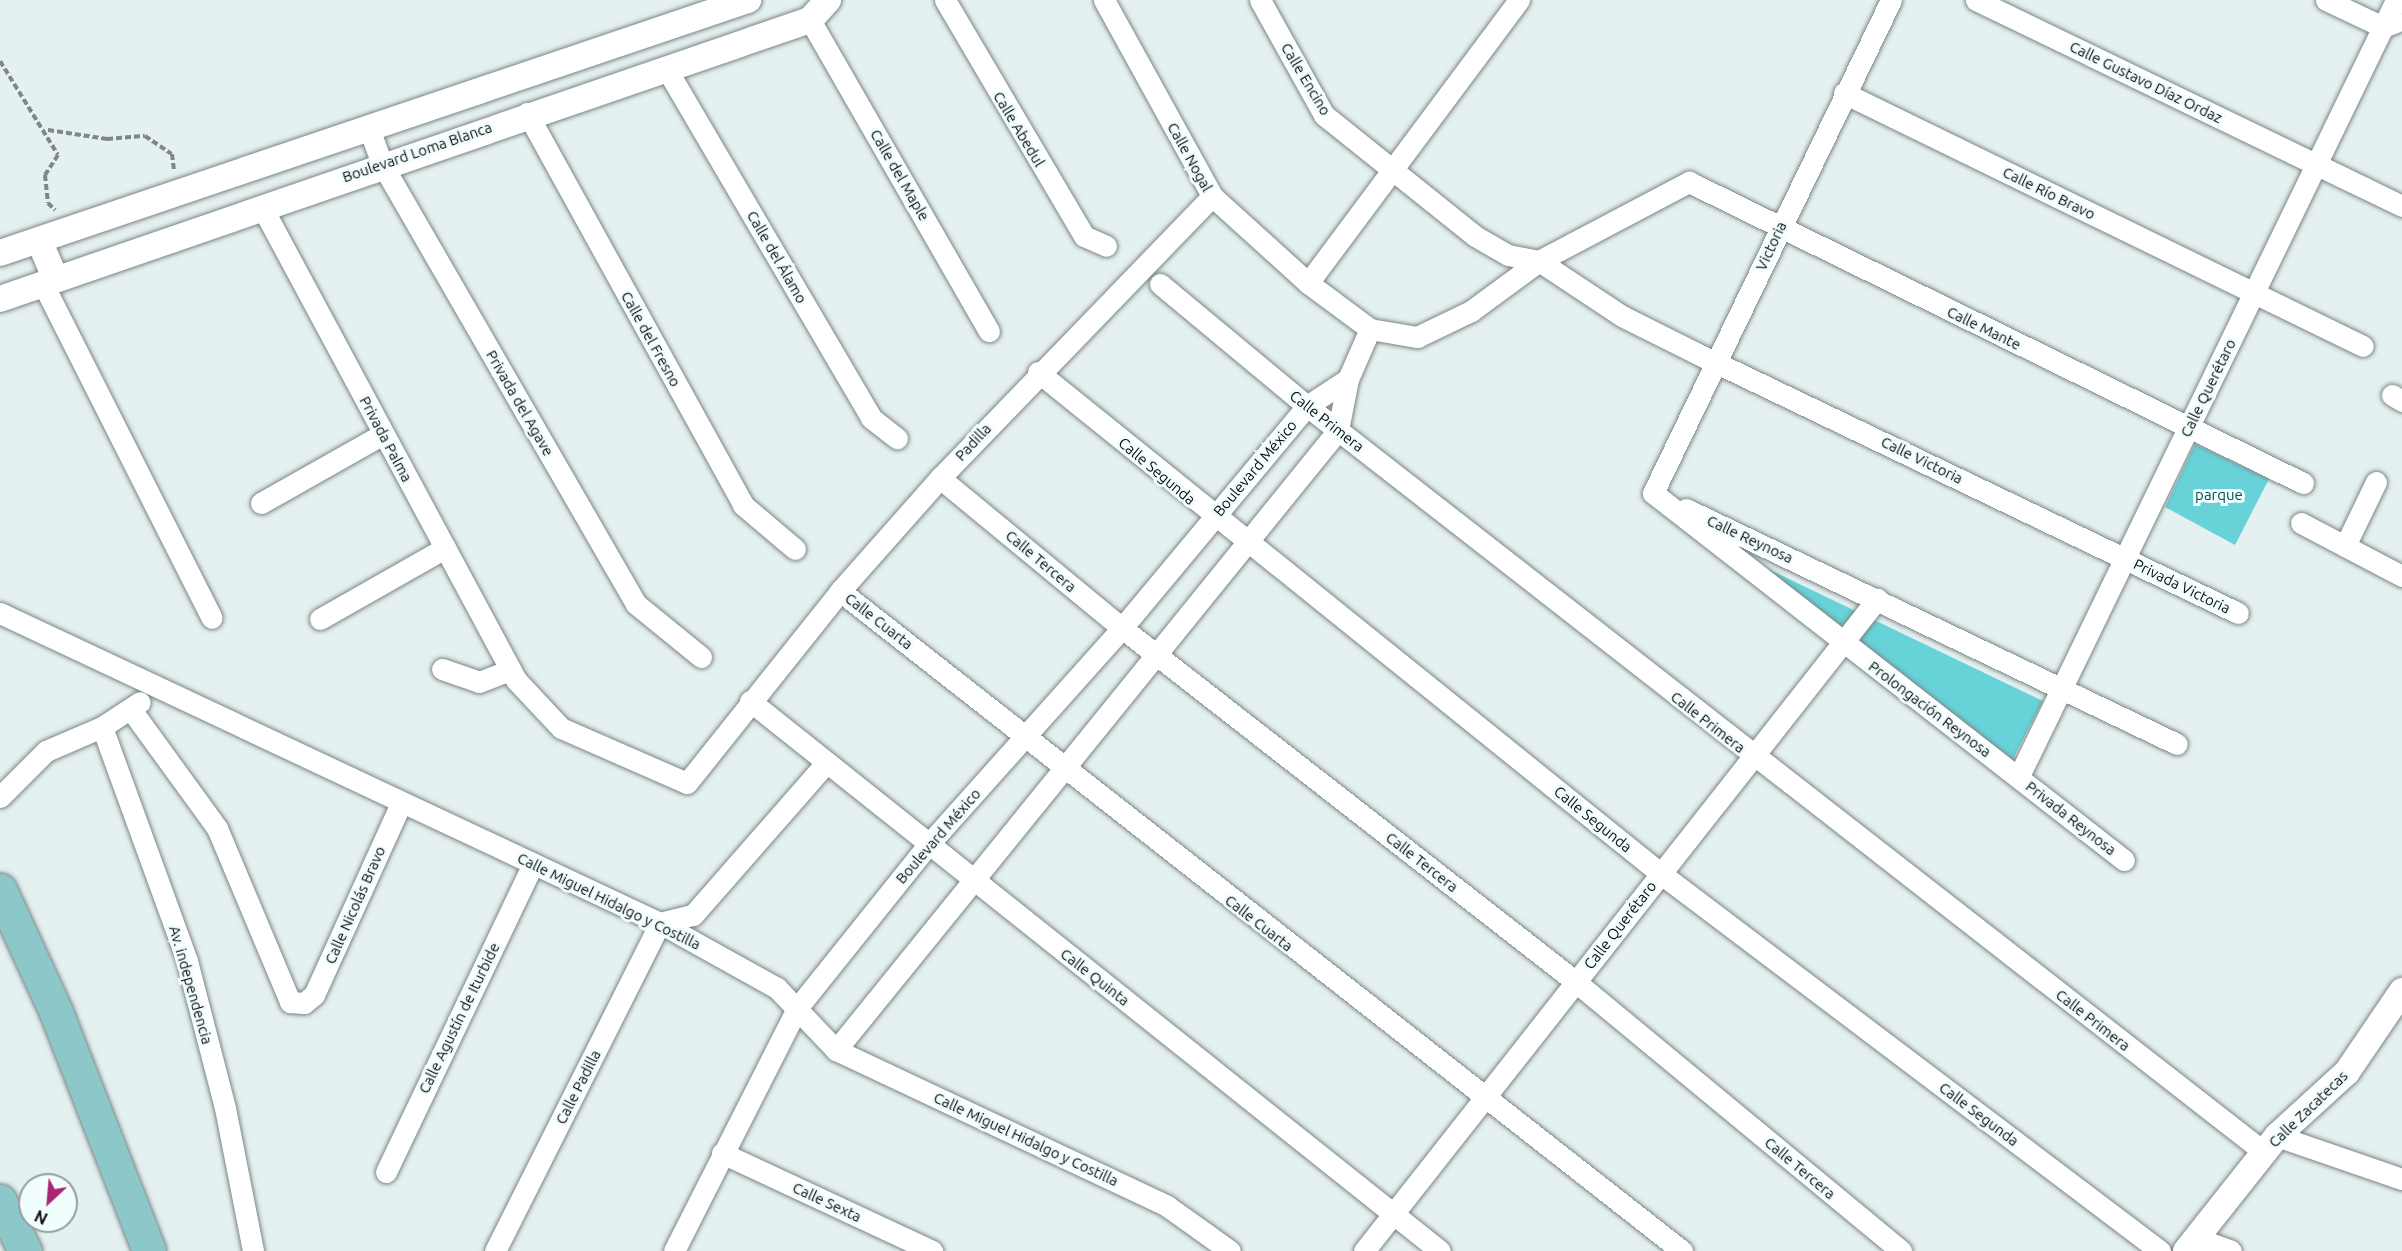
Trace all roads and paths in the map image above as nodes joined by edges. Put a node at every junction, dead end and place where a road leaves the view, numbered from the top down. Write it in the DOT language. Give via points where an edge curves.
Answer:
graph roads {
  1 [pos="748,0"];
  2 [pos="828,0"];
  3 [pos="945,0"];
  4 [pos="1104,0"];
  5 [pos="1260,0"];
  6 [pos="1519,0"];
  7 [pos="1891,0"];
  8 [pos="1976,0"];
  9 [pos="2326,0"];
  10 [pos="2396,0"];
  11 [pos="807,10"];
  12 [pos="2393,23"];
  13 [pos="0,61"];
  14 [pos="666,68"];
  15 [pos="1844,93"];
  16 [pos="526,113"];
  17 [pos="368,126"];
  18 [pos="47,130"];
  19 [pos="2317,164"];
  20 [pos="382,165"];
  21 [pos="1393,169"];
  22 [pos="188,188"];
  23 [pos="1212,196"];
  24 [pos="2402,206"];
  25 [pos="262,207"];
  26 [pos="72,228"];
  27 [pos="1779,229"];
  28 [pos="39,240"];
  29 [pos="1106,246"];
  30 [pos="0,253"];
  31 [pos="1539,261"];
  32 [pos="50,282"];
  33 [pos="1308,282"];
  34 [pos="1160,284"];
  35 [pos="2254,293"];
  36 [pos="0,299"];
  37 [pos="1370,329"];
  38 [pos="989,331"];
  39 [pos="2363,346"];
  40 [pos="1717,361"];
  41 [pos="1038,372"];
  42 [pos="1348,379"];
  43 [pos="1307,406"];
  44 [pos="2190,428"];
  45 [pos="1338,430"];
  46 [pos="383,434"];
  47 [pos="897,438"];
  48 [pos="940,478"];
  49 [pos="2376,482"];
  50 [pos="2303,483"];
  51 [pos="1653,493"];
  52 [pos="261,504"];
  53 [pos="1214,517"];
  54 [pos="2301,523"];
  55 [pos="1249,540"];
  56 [pos="2344,546"];
  57 [pos="445,548"];
  58 [pos="795,549"];
  59 [pos="2127,559"];
  60 [pos="2402,576"];
  61 [pos="840,591"];
  62 [pos="1876,599"];
  63 [pos="0,613"];
  64 [pos="2238,613"];
  65 [pos="212,618"];
  66 [pos="320,619"];
  67 [pos="1122,628"];
  68 [pos="1842,643"];
  69 [pos="1156,655"];
  70 [pos="701,657"];
  71 [pos="442,669"];
  72 [pos="511,670"];
  73 [pos="153,688"];
  74 [pos="2064,689"];
  75 [pos="750,701"];
  76 [pos="132,711"];
  77 [pos="94,730"];
  78 [pos="1027,736"];
  79 [pos="2176,744"];
  80 [pos="1752,757"];
  81 [pos="826,762"];
  82 [pos="1064,769"];
  83 [pos="2019,776"];
  84 [pos="0,796"];
  85 [pos="401,803"];
  86 [pos="928,845"];
  87 [pos="2124,860"];
  88 [pos="533,864"];
  89 [pos="1660,873"];
  90 [pos="974,881"];
  91 [pos="0,890"];
  92 [pos="660,923"];
  93 [pos="1576,982"];
  94 [pos="2402,991"];
  95 [pos="798,1007"];
  96 [pos="836,1050"];
  97 [pos="1483,1099"];
  98 [pos="2271,1144"];
  99 [pos="722,1153"];
  100 [pos="386,1172"];
  101 [pos="2402,1179"];
  102 [pos="0,1201"];
  103 [pos="1394,1214"];
  104 [pos="2191,1244"];
  105 [pos="25,1251"];
  106 [pos="149,1251"];
  107 [pos="253,1251"];
  108 [pos="495,1251"];
  109 [pos="674,1251"];
  110 [pos="932,1251"];
  111 [pos="1230,1251"];
  112 [pos="1364,1251"];
  113 [pos="1440,1251"];
  114 [pos="1682,1251"];
  115 [pos="1901,1251"];
  116 [pos="2160,1251"];
  117 [pos="2231,1251"];
  1 -- 17 [label="street"];
  2 -- 11 [label="street, Boulevard Loma Blanca"];
  3 -- 29 [label="street, Calle Abedul" via="1084,236"];
  4 -- 23 [label="street, Calle Nogal"];
  5 -- 21 [label="street, Calle Encino" via="1324,115"];
  6 -- 21 [label="street"];
  7 -- 15 [label="street, Victoria"];
  8 -- 19 [label="street, Calle Gustavo Díaz Ordaz"];
  9 -- 12 [label="street"];
  10 -- 12 [label="street, Calle Querétaro"];
  11 -- 14 [label="street, Boulevard Loma Blanca"];
  11 -- 38 [label="street, Calle del Maple"];
  12 -- 19 [label="street, Calle Querétaro"];
  13 -- 18 [label="path"];
  14 -- 16 [label="street, Boulevard Loma Blanca"];
  14 -- 47 [label="street, Calle del Álamo" via="871,418"];
  15 -- 27 [label="street, Victoria"];
  15 -- 35 [label="street, Calle Río Bravo"];
  16 -- 20 [label="street, Boulevard Loma Blanca"];
  16 -- 58 [label="street, Calle del Fresno" via="743,505"];
  17 -- 20 [label="street, Privada del Agave"];
  17 -- 22 [label="street"];
  18 -- 22 [label="path" via="159,141 172,154 181,188"];
  18 -- 26 [label="path" via="58,155 45,175 48,203"];
  19 -- 24 [label="street, Calle Gustavo Díaz Ordaz"];
  19 -- 35 [label="street, Calle Querétaro"];
  20 -- 25 [label="street, Boulevard Loma Blanca"];
  20 -- 70 [label="street, Privada del Agave" via="636,604"];
  21 -- 31 [label="street, Calle Encino" via="1475,236 1508,255"];
  21 -- 33 [label="street"];
  22 -- 26 [label="street"];
  23 -- 33 [label="street, Calle Nogal"];
  23 -- 41 [label="street, Padilla"];
  25 -- 32 [label="street, Boulevard Loma Blanca"];
  25 -- 46 [label="street, Privada Palma"];
  26 -- 28 [label="street"];
  27 -- 31 [label="street, Calle Mante" via="1689,182"];
  27 -- 40 [label="street, Victoria"];
  27 -- 44 [label="street, Calle Mante"];
  28 -- 30 [label="street"];
  28 -- 32 [label="street"];
  31 -- 37 [label="street" via="1471,311 1418,337"];
  31 -- 40 [label="street, Calle Victoria" via="1622,316"];
  32 -- 36 [label="street, Boulevard Loma Blanca"];
  32 -- 65 [label="street"];
  33 -- 37 [label="street, Calle Nogal"];
  34 -- 43 [label="street, Calle Primera"];
  35 -- 39 [label="street, Calle Río Bravo"];
  35 -- 44 [label="street, Calle Querétaro"];
  37 -- 42 [label="street"];
  40 -- 51 [label="street, Victoria"];
  40 -- 59 [label="street, Calle Victoria"];
  41 -- 48 [label="street, Padilla"];
  41 -- 53 [label="street, Calle Segunda"];
  42 -- 43 [label="street, Boulevard México"];
  42 -- 45 [label="street"];
  43 -- 45 [label="street, Calle Primera"];
  43 -- 53 [label="street, Boulevard México"];
  44 -- 50 [label="street, Calle Mante"];
  44 -- 59 [label="street, Calle Querétaro"];
  45 -- 55 [label="street"];
  45 -- 80 [label="street, Calle Primera"];
  46 -- 52 [label="street"];
  46 -- 57 [label="street, Privada Palma"];
  48 -- 61 [label="street, Padilla"];
  48 -- 67 [label="street, Calle Tercera"];
  49 -- 56 [label="street"];
  51 -- 62 [label="street, Calle Reynosa"];
  51 -- 68 [label="street, Calle Reynosa"];
  53 -- 55 [label="street, Calle Segunda"];
  53 -- 67 [label="street, Boulevard México"];
  54 -- 56 [label="street"];
  55 -- 69 [label="street"];
  55 -- 89 [label="street, Calle Segunda"];
  56 -- 60 [label="street"];
  57 -- 66 [label="street"];
  57 -- 72 [label="street, Privada Palma"];
  59 -- 64 [label="street, Privada Victoria"];
  59 -- 74 [label="street, Calle Querétaro"];
  61 -- 75 [label="street, Padilla"];
  61 -- 78 [label="street, Calle Cuarta"];
  62 -- 68 [label="street, Calle Querétaro"];
  62 -- 74 [label="street, Calle Reynosa"];
  63 -- 73 [label="street, Calle Miguel Hidalgo y Costilla"];
  67 -- 69 [label="street, Calle Tercera"];
  67 -- 78 [label="street, Boulevard México"];
  68 -- 80 [label="street, Calle Querétaro"];
  68 -- 83 [label="street, Prolongación Reynosa"];
  69 -- 82 [label="street"];
  69 -- 93 [label="street, Calle Tercera"];
  71 -- 72 [label="street" via="479,682"];
  72 -- 75 [label="street, Privada Palma" via="561,728 687,783"];
  73 -- 76 [label="street"];
  73 -- 85 [label="street, Calle Miguel Hidalgo y Costilla"];
  74 -- 79 [label="street"];
  74 -- 83 [label="street, Calle Querétaro"];
  75 -- 81 [label="street, Calle Quinta"];
  76 -- 77 [label="street"];
  76 -- 85 [label="street, Calle Nicolás Bravo" via="217,828 290,1002 303,1003 314,995"];
  77 -- 84 [label="street" via="46,751"];
  77 -- 107 [label="street, Av. independencia" via="187,961 225,1108"];
  78 -- 82 [label="street, Calle Cuarta"];
  78 -- 86 [label="street, Boulevard México"];
  80 -- 89 [label="street, Calle Querétaro"];
  80 -- 98 [label="street, Calle Primera"];
  81 -- 86 [label="street, Calle Quinta"];
  81 -- 92 [label="street" via="693,915"];
  82 -- 90 [label="street"];
  82 -- 97 [label="street, Calle Cuarta"];
  83 -- 87 [label="street, Privada Reynosa"];
  85 -- 88 [label="street, Calle Miguel Hidalgo y Costilla"];
  86 -- 90 [label="street, Calle Quinta"];
  86 -- 95 [label="street, Boulevard México"];
  88 -- 92 [label="street, Calle Miguel Hidalgo y Costilla"];
  88 -- 100 [label="street, Calle Agustín de Iturbide"];
  89 -- 93 [label="street, Calle Querétaro"];
  89 -- 116 [label="street, Calle Segunda"];
  90 -- 96 [label="street"];
  90 -- 103 [label="street, Calle Quinta"];
  91 -- 106 [label="main road" via="56,1012"];
  92 -- 95 [label="street, Calle Miguel Hidalgo y Costilla" via="777,988"];
  92 -- 108 [label="street, Calle Padilla"];
  93 -- 97 [label="street, Calle Querétaro"];
  93 -- 115 [label="street, Calle Tercera"];
  94 -- 98 [label="street, Calle Zacatecas" via="2347,1072"];
  95 -- 96 [label="street, Calle Miguel Hidalgo y Costilla" via="813,1031"];
  95 -- 99 [label="street, Boulevard México"];
  96 -- 111 [label="street, Calle Miguel Hidalgo y Costilla" via="1167,1206"];
  97 -- 103 [label="street, Calle Querétaro"];
  97 -- 114 [label="street, Calle Cuarta"];
  98 -- 101 [label="street, Calle Primera"];
  98 -- 104 [label="street, Calle Zacatecas"];
  99 -- 109 [label="street, Boulevard México"];
  99 -- 110 [label="street, Calle Sexta"];
  102 -- 105 [label="main road"];
  103 -- 112 [label="street, Calle Querétaro"];
  103 -- 113 [label="street, Calle Quinta"];
  104 -- 117 [label="street"];
}
